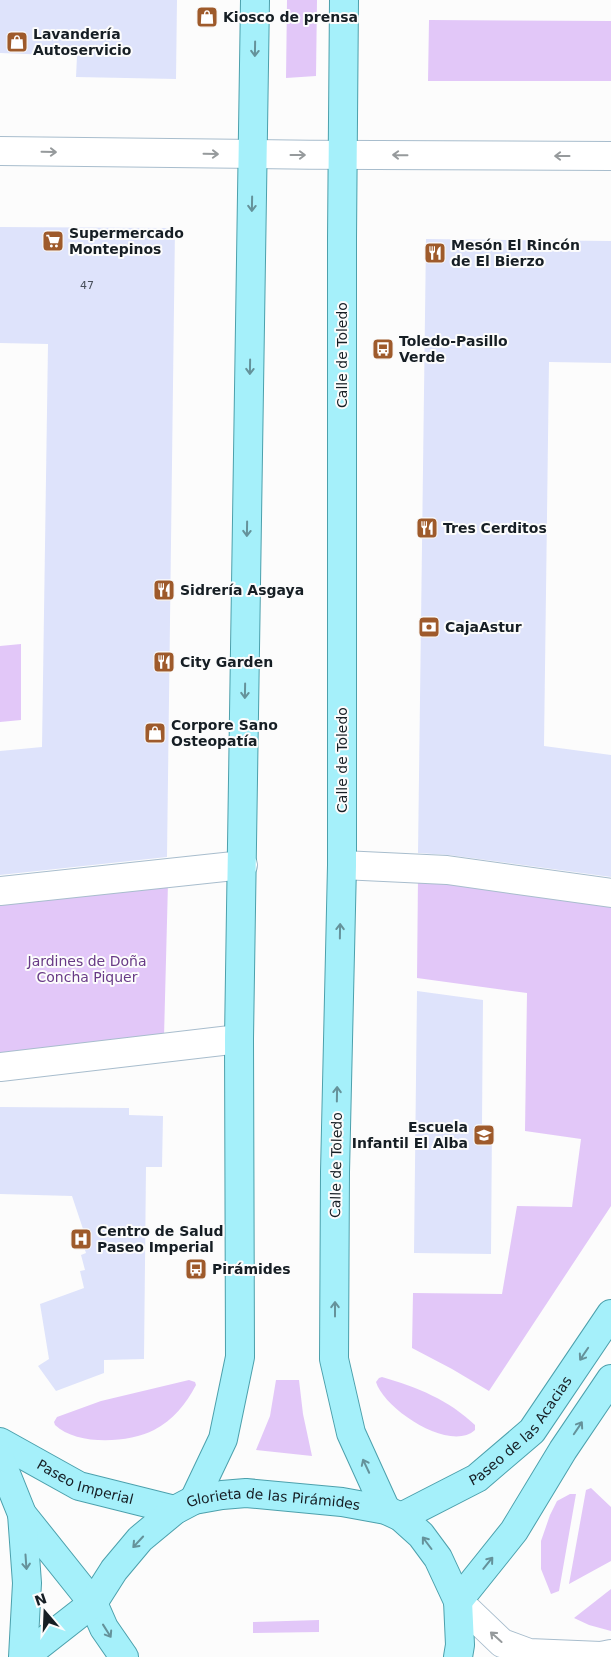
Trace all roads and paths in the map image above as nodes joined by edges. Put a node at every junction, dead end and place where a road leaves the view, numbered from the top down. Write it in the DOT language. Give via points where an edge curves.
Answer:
graph roads {
  1 [pos="255,0"];
  2 [pos="344,0"];
  3 [pos="0,151"];
  4 [pos="343,154"];
  5 [pos="252,155"];
  6 [pos="611,156"];
  7 [pos="243,864"];
  8 [pos="342,865"];
  9 [pos="0,891"];
  10 [pos="611,893"];
  11 [pos="239,1038"];
  12 [pos="0,1067"];
  13 [pos="611,1314"];
  14 [pos="611,1379"];
  15 [pos="0,1442"];
  16 [pos="0,1459"];
  17 [pos="184,1505"];
  18 [pos="22,1514"];
  19 [pos="394,1514"];
  20 [pos="458,1601"];
  21 [pos="93,1603"];
  22 [pos="611,1654"];
  23 [pos="24,1657"];
  24 [pos="124,1657"];
  25 [pos="458,1657"];
  1 -- 5 [label="main road, one-way"];
  2 -- 4 [label="main road, Calle de Toledo"];
  3 -- 5 [label="street, one-way"];
  5 -- 4 [label="street, one-way"];
  6 -- 4 [label="street, one-way"];
  4 -- 8 [label="main road, Calle de Toledo"];
  5 -- 7 [label="main road, one-way"];
  7 -- 9 [label="street"];
  7 -- 11 [label="main road"];
  8 -- 10 [label="street" via="447,870"];
  19 -- 8 [label="main road, Calle de Toledo, one-way" via="351,1433 334,1359"];
  11 -- 12 [label="street"];
  11 -- 17 [label="main road" via="240,1357 224,1439"];
  13 -- 19 [label="main road, Paseo de las Acacias, one-way" via="532,1431 477,1478"];
  20 -- 14 [label="main road, one-way" via="514,1530"];
  15 -- 17 [label="main road, Paseo Imperial" via="79,1486"];
  16 -- 18 [label="main road"];
  17 -- 19 [label="main road, Glorieta de las Pirámides" via="222,1495 246,1493 342,1502"];
  17 -- 21 [label="main road, Glorieta de las Pirámides, one-way" via="140,1539 114,1570"];
  18 -- 21 [label="main road"];
  18 -- 23 [label="main road, one-way" via="27,1583"];
  20 -- 19 [label="main road, one-way" via="438,1558 421,1535"];
  22 -- 20 [label="street, one-way" via="529,1653 502,1643"];
  20 -- 25 [label="main road"];
  21 -- 23 [label="main road, Glorieta de las Pirámides"];
  21 -- 24 [label="main road, one-way" via="104,1628"];
}
